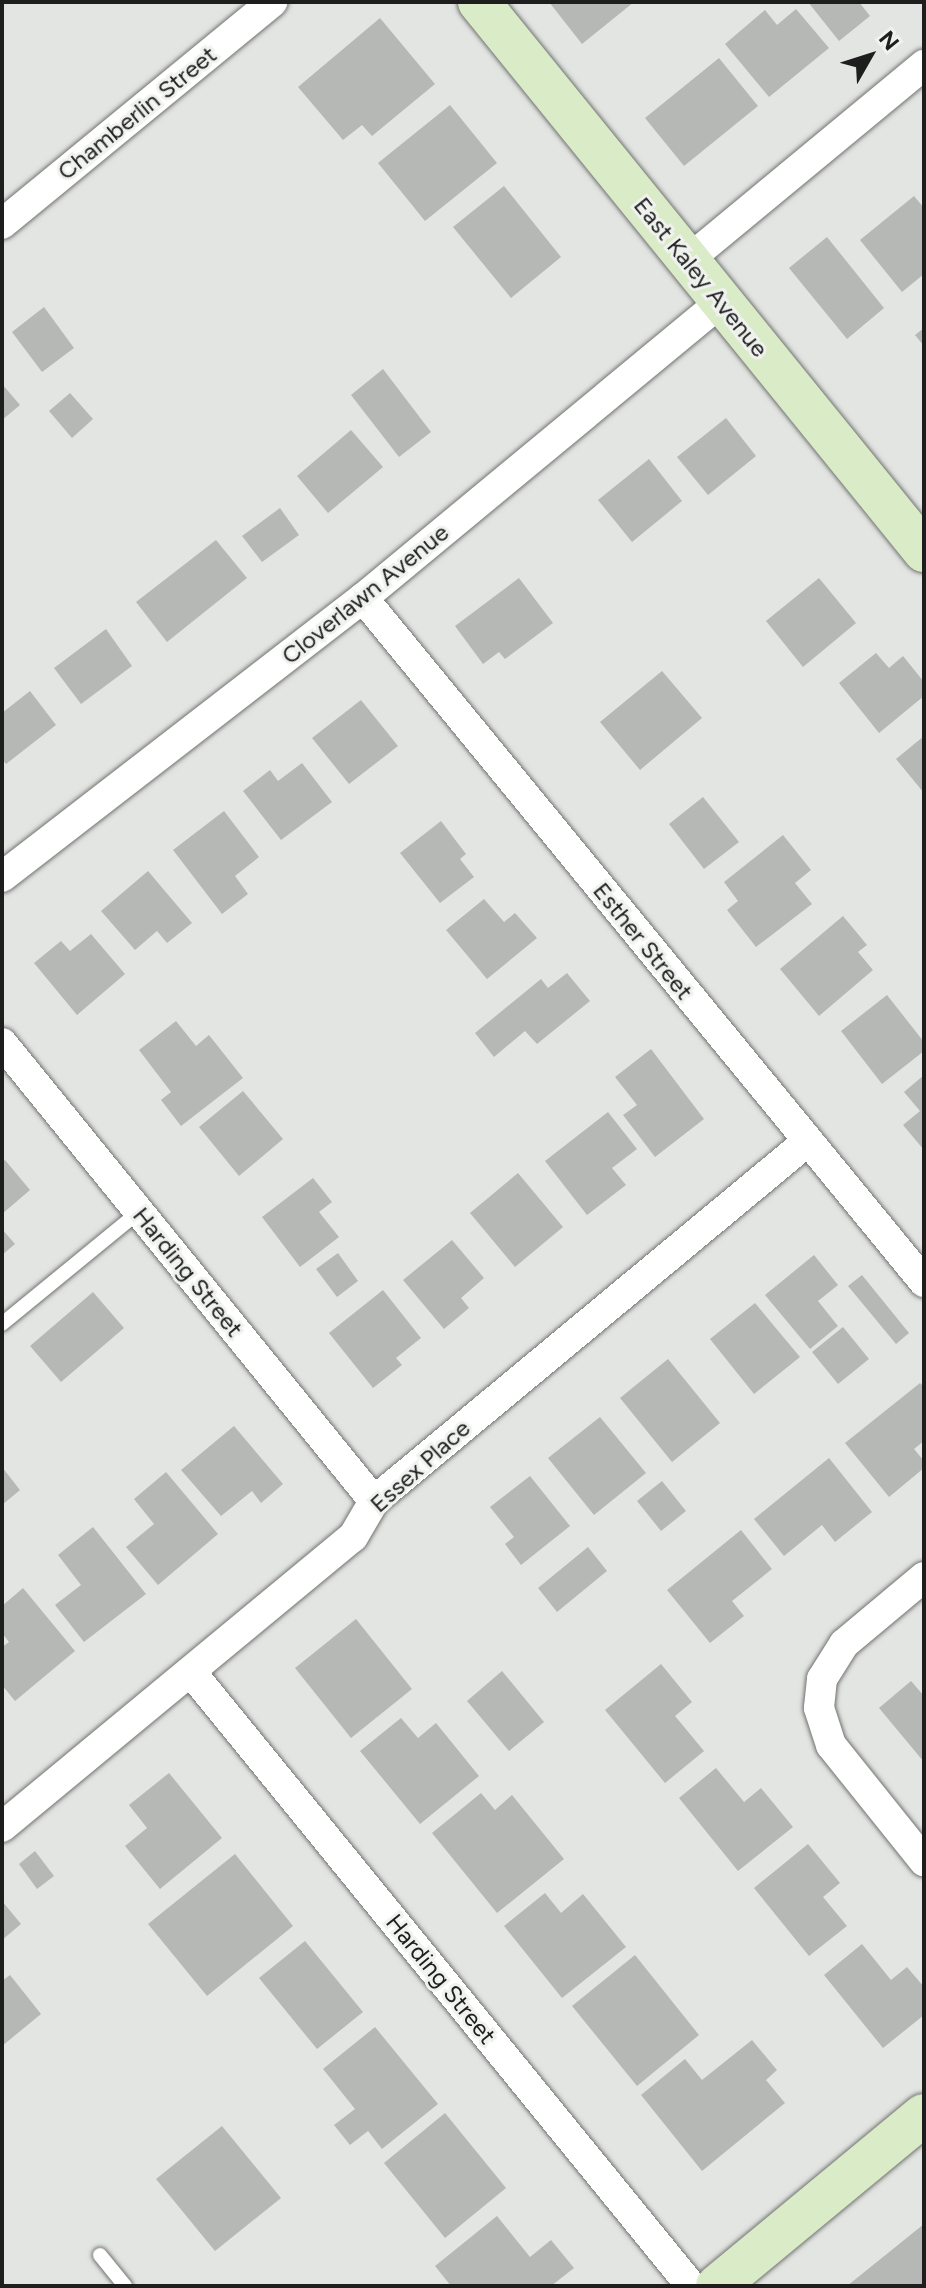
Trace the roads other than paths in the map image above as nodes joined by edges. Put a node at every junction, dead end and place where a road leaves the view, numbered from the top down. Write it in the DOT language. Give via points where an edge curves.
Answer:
graph roads {
  1 [pos="272,2"];
  2 [pos="479,2"];
  3 [pos="924,65"];
  4 [pos="2,224"];
  5 [pos="687,261"];
  6 [pos="721,302"];
  7 [pos="924,551"];
  8 [pos="363,598"];
  9 [pos="2,877"];
  10 [pos="2,1043"];
  11 [pos="808,1141"];
  12 [pos="139,1212"];
  13 [pos="924,1282"];
  14 [pos="2,1324"];
  15 [pos="374,1501"];
  16 [pos="924,1577"];
  17 [pos="191,1672"];
  18 [pos="2,1827"];
  19 [pos="924,1861"];
  20 [pos="924,2115"];
  21 [pos="100,2255"];
  22 [pos="125,2286"];
  23 [pos="691,2286"];
  24 [pos="717,2286"];
  1 -- 4 [label="street, Chamberlin Street"];
  2 -- 5 [label="street, East Kaley Avenue"];
  3 -- 5 [label="street"];
  5 -- 6 [label="street, East Kaley Avenue"];
  6 -- 7 [label="street, East Kaley Avenue"];
  6 -- 8 [label="street, Cloverlawn Avenue"];
  8 -- 9 [label="street, Cloverlawn Avenue"];
  8 -- 11 [label="street, Esther Street"];
  10 -- 12 [label="street, Harding Street"];
  11 -- 13 [label="street, Esther Street"];
  11 -- 15 [label="street, Essex Place"];
  12 -- 14 [label="lane"];
  12 -- 15 [label="street, Harding Street"];
  15 -- 17 [label="street, Essex Place" via="353,1537"];
  16 -- 19 [label="street" via="844,1644 822,1679 819,1708 831,1745"];
  17 -- 18 [label="street, Essex Place"];
  17 -- 23 [label="street, Harding Street"];
  20 -- 24 [label="street"];
  21 -- 22 [label="lane"];
}
